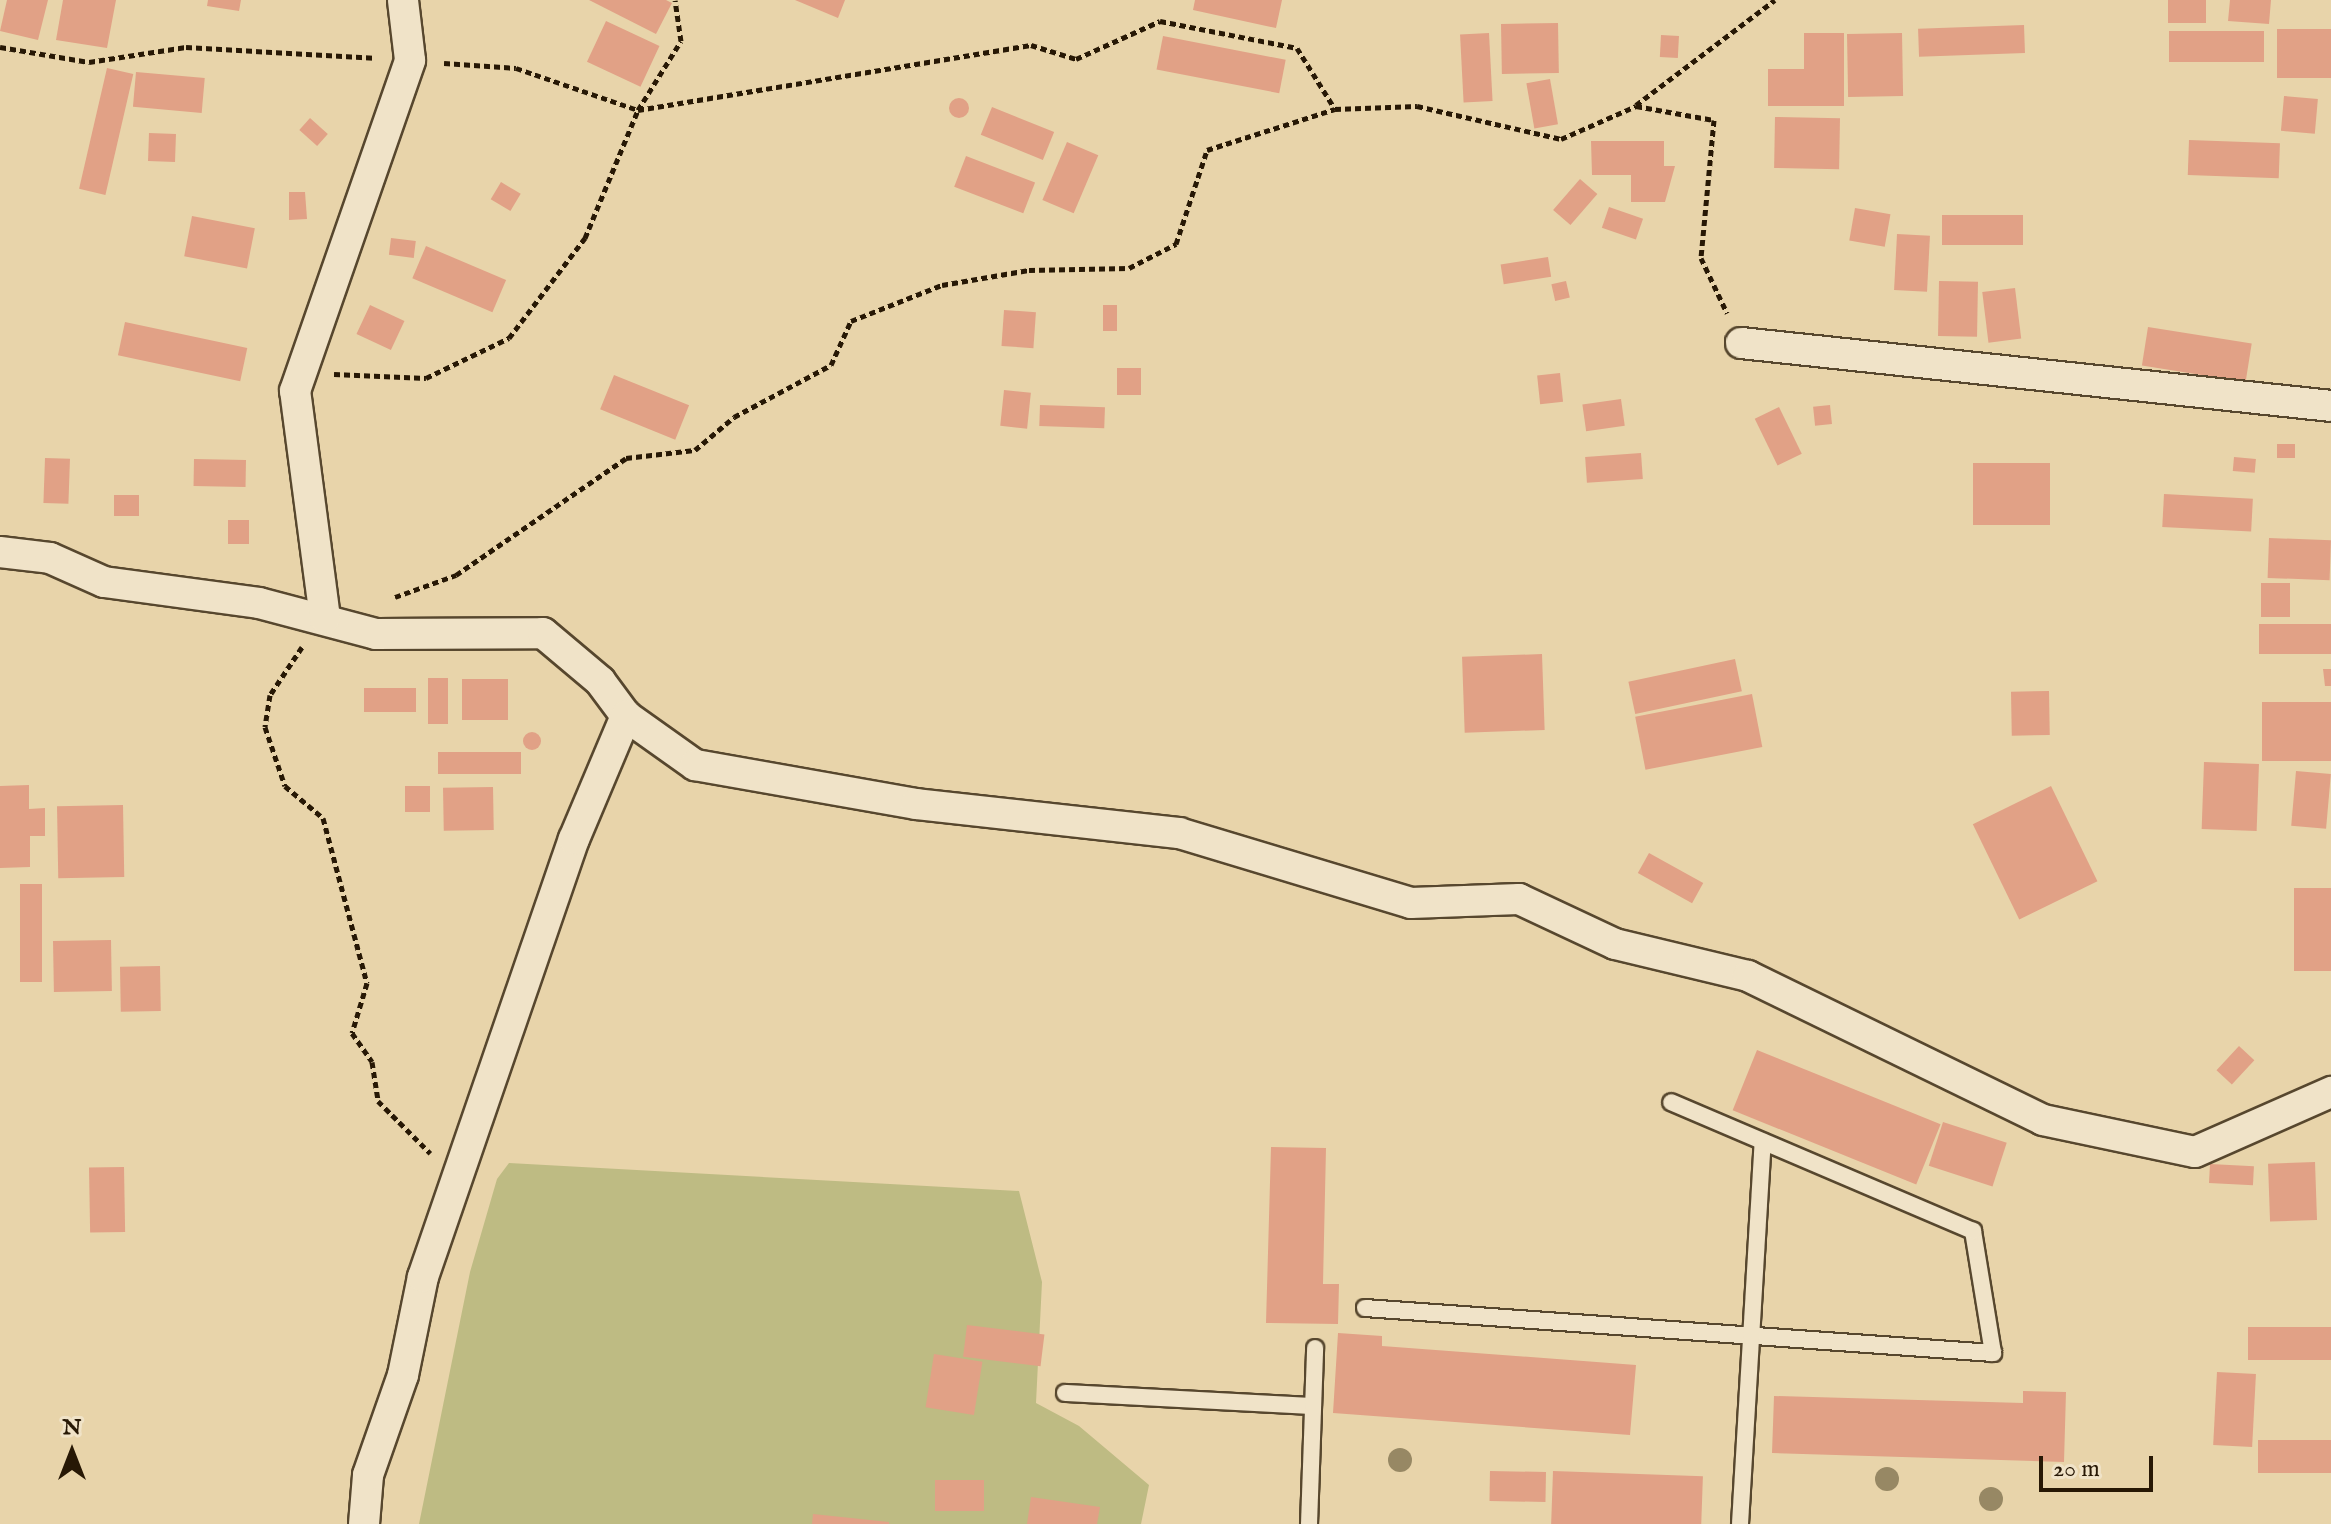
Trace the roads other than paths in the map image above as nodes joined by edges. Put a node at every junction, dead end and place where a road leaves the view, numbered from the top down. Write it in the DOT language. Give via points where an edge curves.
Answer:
graph roads {
  1 [pos="403,0"];
  2 [pos="1741,343"];
  3 [pos="2331,406"];
  4 [pos="0,552"];
  5 [pos="325,618"];
  6 [pos="626,716"];
  7 [pos="2331,1092"];
  8 [pos="1671,1102"];
  9 [pos="1763,1142"];
  10 [pos="1365,1308"];
  11 [pos="1750,1338"];
  12 [pos="1315,1348"];
  13 [pos="1065,1393"];
  14 [pos="1313,1406"];
  15 [pos="364,1524"];
  16 [pos="1309,1524"];
  17 [pos="1740,1524"];
  1 -- 5 [label="street" via="410,60 295,391"];
  2 -- 3 [label="street"];
  4 -- 5 [label="street" via="50,558 104,582"];
  5 -- 6 [label="street" via="376,634 543,633 600,681"];
  6 -- 7 [label="street" via="695,765 916,804 1179,833 1411,903 1519,899 1615,944 1748,976 2043,1120 2195,1152"];
  6 -- 15 [label="street" via="574,839 455,1197 423,1277 403,1375 368,1475"];
  8 -- 9 [label="lane"];
  9 -- 11 [label="lane"];
  9 -- 11 [label="lane" via="1973,1231 1993,1353"];
  10 -- 11 [label="lane"];
  11 -- 17 [label="lane"];
  12 -- 14 [label="lane"];
  13 -- 14 [label="lane"];
  14 -- 16 [label="lane"];
}
